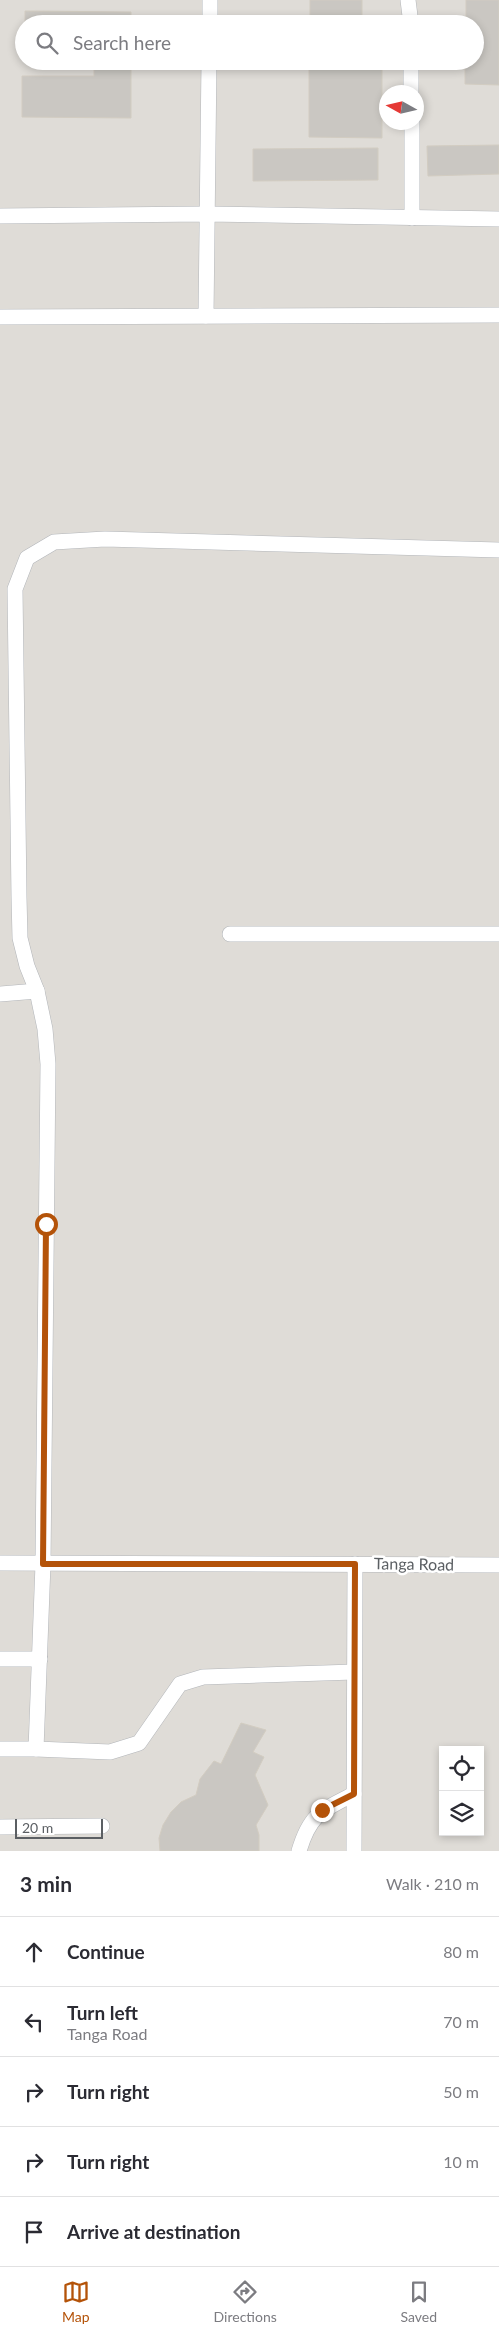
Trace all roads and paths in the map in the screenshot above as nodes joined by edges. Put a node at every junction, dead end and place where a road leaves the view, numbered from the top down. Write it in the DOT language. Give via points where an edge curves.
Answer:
graph roads {
  1 [pos="210,0"];
  2 [pos="408,0"];
  3 [pos="210,15"];
  4 [pos="410,15"];
  5 [pos="209,70"];
  6 [pos="411,70"];
  7 [pos="411,85"];
  8 [pos="412,130"];
  9 [pos="206,214"];
  10 [pos="0,216"];
  11 [pos="412,218"];
  12 [pos="499,219"];
  13 [pos="499,315"];
  14 [pos="206,316"];
  15 [pos="0,317"];
  16 [pos="499,550"];
  17 [pos="230,934"];
  18 [pos="499,934"];
  19 [pos="37,992"];
  20 [pos="0,994"];
  21 [pos="0,1563"];
  22 [pos="43,1564"];
  23 [pos="355,1564"];
  24 [pos="499,1565"];
  25 [pos="40,1659"];
  26 [pos="0,1660"];
  27 [pos="354,1672"];
  28 [pos="0,1748"];
  29 [pos="36,1749"];
  30 [pos="354,1794"];
  31 [pos="102,1826"];
  32 [pos="0,1827"];
  33 [pos="299,1851"];
  34 [pos="354,1851"];
  1 -- 3 [label="lane"];
  2 -- 4 [label="lane"];
  5 -- 9 [label="lane"];
  6 -- 7 [label="lane"];
  8 -- 11 [label="lane"];
  9 -- 10 [label="lane"];
  9 -- 11 [label="lane"];
  9 -- 14 [label="lane"];
  11 -- 12 [label="lane"];
  13 -- 14 [label="lane"];
  14 -- 15 [label="lane"];
  16 -- 19 [label="lane" via="105,538 54,542 27,558 15,589 19,897 20,938"];
  17 -- 18 [label="lane"];
  19 -- 20 [label="lane"];
  19 -- 22 [label="lane" via="48,1064"];
  21 -- 22 [label="lane, Tanga Road"];
  22 -- 23 [label="lane, Tanga Road"];
  22 -- 25 [label="lane"];
  23 -- 24 [label="lane, Tanga Road"];
  23 -- 27 [label="lane"];
  25 -- 26 [label="lane"];
  25 -- 29 [label="lane"];
  27 -- 29 [label="lane" via="203,1677 180,1684 139,1743 110,1752"];
  27 -- 30 [label="lane"];
  28 -- 29 [label="lane"];
  30 -- 33 [label="lane" via="322,1810 314,1818"];
  30 -- 34 [label="lane"];
  31 -- 32 [label="lane"];
}
